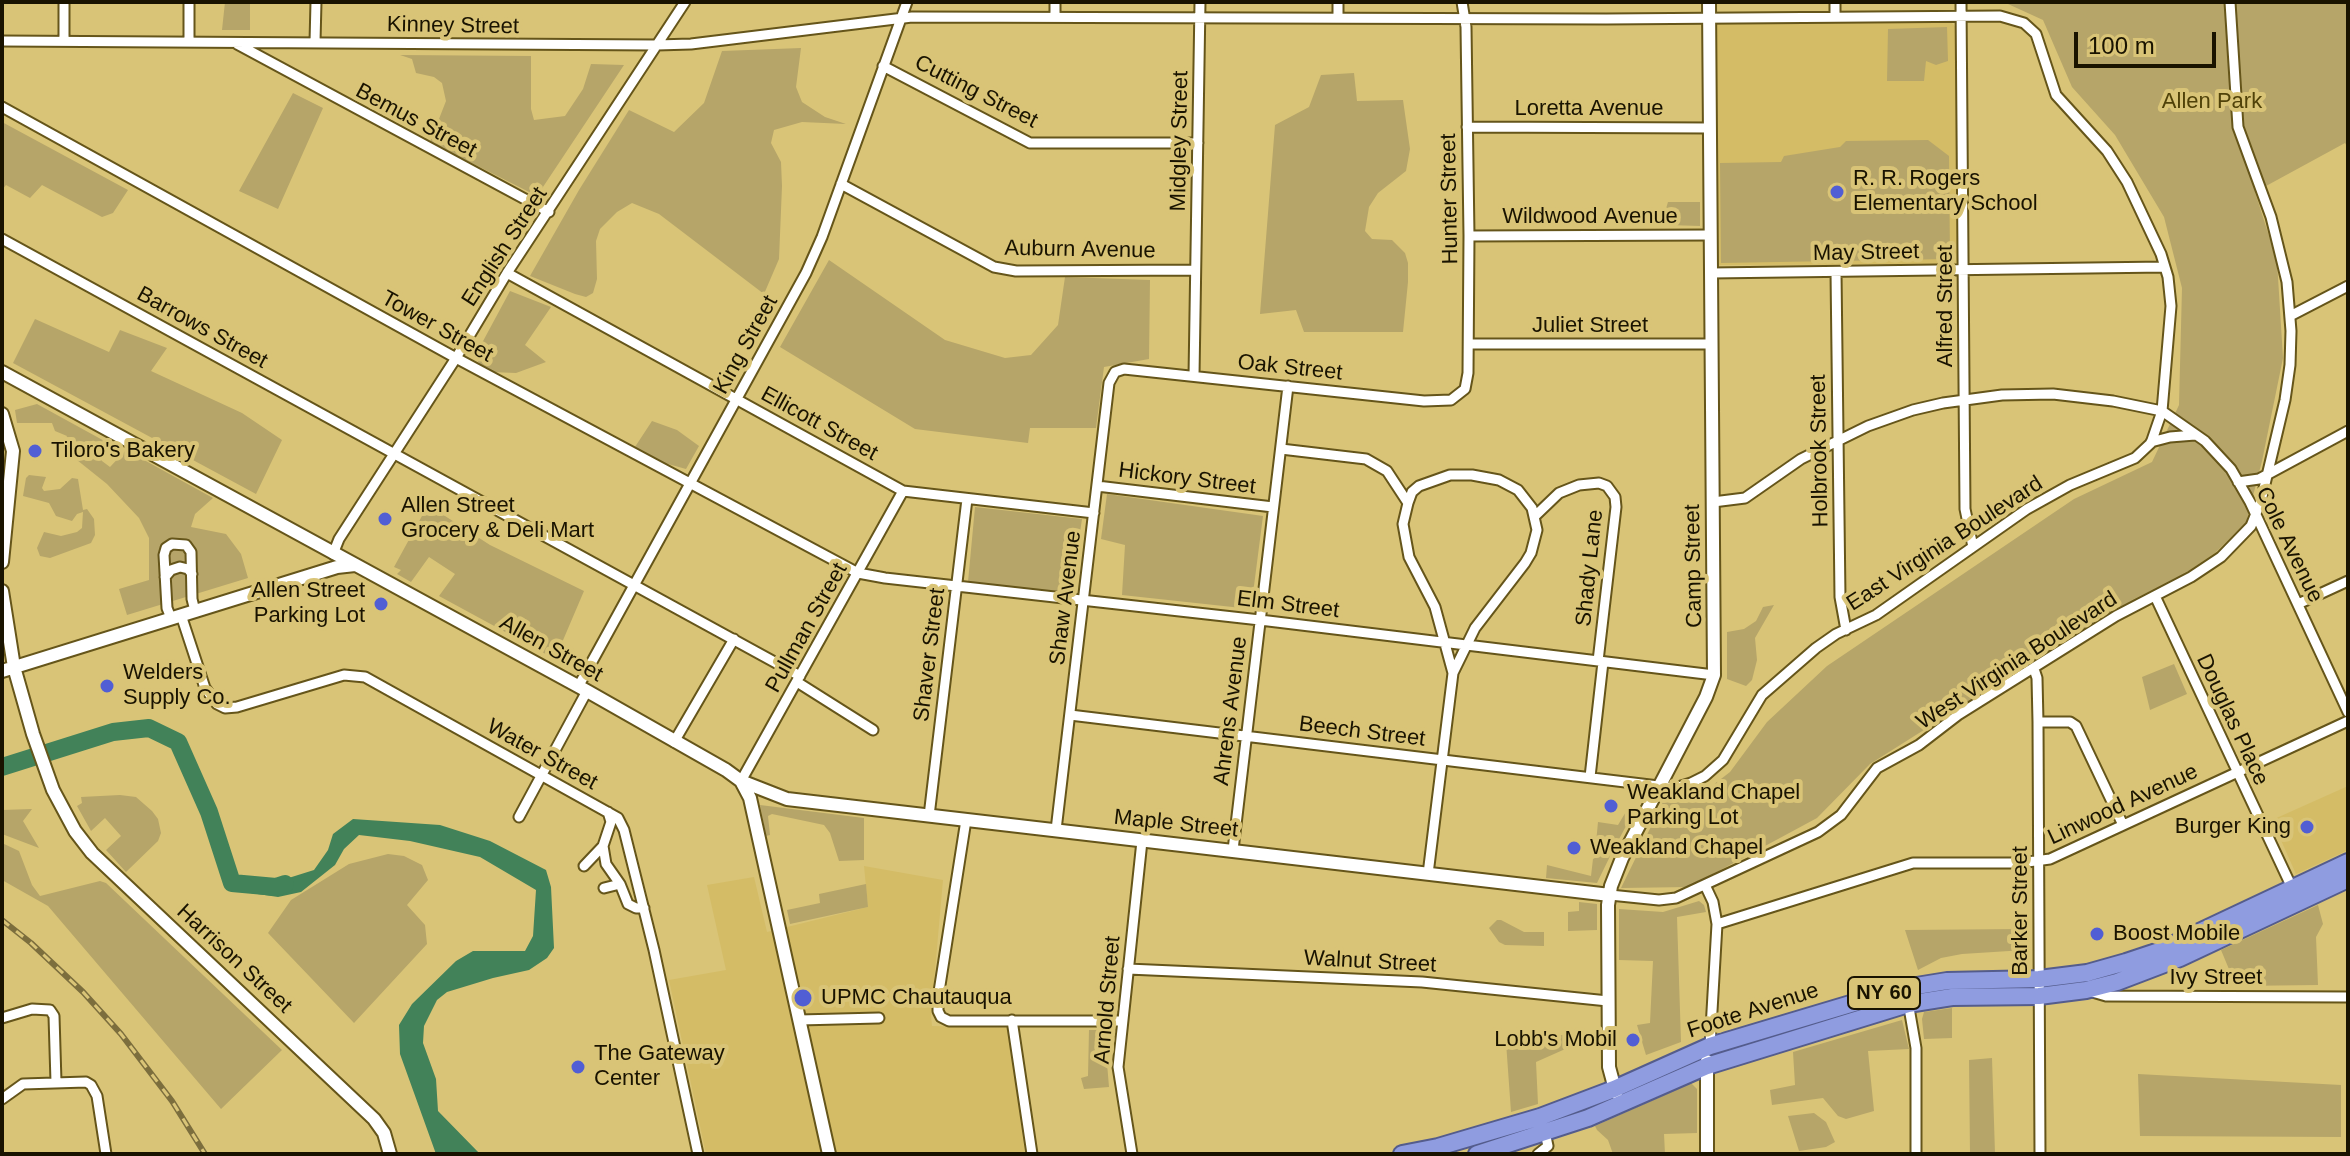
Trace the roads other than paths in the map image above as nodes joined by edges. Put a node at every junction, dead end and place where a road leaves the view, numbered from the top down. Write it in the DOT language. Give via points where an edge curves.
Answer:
graph roads {
  1 [pos="64,2"];
  2 [pos="189,2"];
  3 [pos="316,2"];
  4 [pos="685,2"];
  5 [pos="907,2"];
  6 [pos="1055,2"];
  7 [pos="1200,2"];
  8 [pos="1338,2"];
  9 [pos="1462,2"];
  10 [pos="1709,2"];
  11 [pos="1835,2"];
  12 [pos="1961,2"];
  13 [pos="2230,2"];
  14 [pos="1961,16"];
  15 [pos="1055,17"];
  16 [pos="1200,17"];
  17 [pos="1338,17"];
  18 [pos="1835,17"];
  19 [pos="901,18"];
  20 [pos="1709,18"];
  21 [pos="1464,19"];
  22 [pos="2,41"];
  23 [pos="64,41"];
  24 [pos="189,41"];
  25 [pos="234,42"];
  26 [pos="315,42"];
  27 [pos="258,43"];
  28 [pos="657,45"];
  29 [pos="268,59"];
  30 [pos="883,66"];
  31 [pos="2,107"];
  32 [pos="1467,127"];
  33 [pos="1710,128"];
  34 [pos="1198,143"];
  35 [pos="841,184"];
  36 [pos="549,212"];
  37 [pos="1711,235"];
  38 [pos="1469,236"];
  39 [pos="2,239"];
  40 [pos="2165,267"];
  41 [pos="1195,270"];
  42 [pos="1964,270"];
  43 [pos="1836,272"];
  44 [pos="507,273"];
  45 [pos="1711,273"];
  46 [pos="2348,286"];
  47 [pos="2290,316"];
  48 [pos="1469,344"];
  49 [pos="1712,344"];
  50 [pos="456,358"];
  51 [pos="2,372"];
  52 [pos="1115,372"];
  53 [pos="1194,376"];
  54 [pos="1288,386"];
  55 [pos="1461,395"];
  56 [pos="737,399"];
  57 [pos="1964,400"];
  58 [pos="2162,411"];
  59 [pos="2,414"];
  60 [pos="2348,431"];
  61 [pos="2197,435"];
  62 [pos="1838,440"];
  63 [pos="2151,442"];
  64 [pos="1281,449"];
  65 [pos="393,452"];
  66 [pos="2268,474"];
  67 [pos="2238,482"];
  68 [pos="689,484"];
  69 [pos="1097,486"];
  70 [pos="903,491"];
  71 [pos="967,499"];
  72 [pos="1713,502"];
  73 [pos="1408,503"];
  74 [pos="1273,507"];
  75 [pos="1094,513"];
  76 [pos="1535,516"];
  77 [pos="2256,518"];
  78 [pos="1973,547"];
  79 [pos="333,554"];
  80 [pos="2,562"];
  81 [pos="355,565"];
  82 [pos="325,571"];
  83 [pos="858,573"];
  84 [pos="192,574"];
  85 [pos="165,577"];
  86 [pos="2348,581"];
  87 [pos="291,583"];
  88 [pos="633,584"];
  89 [pos="957,585"];
  90 [pos="2,591"];
  91 [pos="2155,596"];
  92 [pos="1084,600"];
  93 [pos="2298,604"];
  94 [pos="195,611"];
  95 [pos="176,617"];
  96 [pos="1260,620"];
  97 [pos="1846,630"];
  98 [pos="734,639"];
  99 [pos="1444,642"];
  100 [pos="1465,645"];
  101 [pos="1600,662"];
  102 [pos="8,669"];
  103 [pos="2034,669"];
  104 [pos="1453,673"];
  105 [pos="1714,675"];
  106 [pos="799,679"];
  107 [pos="583,689"];
  108 [pos="2348,712"];
  109 [pos="1070,715"];
  110 [pos="2348,721"];
  111 [pos="2038,722"];
  112 [pos="873,730"];
  113 [pos="1247,737"];
  114 [pos="674,742"];
  115 [pos="1441,759"];
  116 [pos="2236,773"];
  117 [pos="542,775"];
  118 [pos="1590,777"];
  119 [pos="741,781"];
  120 [pos="1659,785"];
  121 [pos="608,812"];
  122 [pos="929,816"];
  123 [pos="519,817"];
  124 [pos="966,820"];
  125 [pos="2123,825"];
  126 [pos="1056,830"];
  127 [pos="1142,845"];
  128 [pos="603,846"];
  129 [pos="1233,850"];
  130 [pos="2039,861"];
  131 [pos="2348,862"];
  132 [pos="584,866"];
  133 [pos="1428,874"];
  134 [pos="2348,879"];
  135 [pos="620,884"];
  136 [pos="1705,885"];
  137 [pos="604,888"];
  138 [pos="1610,895"];
  139 [pos="2295,895"];
  140 [pos="644,908"];
  141 [pos="1717,924"];
  142 [pos="1128,969"];
  143 [pos="2039,979"];
  144 [pos="2086,990"];
  145 [pos="1906,996"];
  146 [pos="2039,996"];
  147 [pos="2348,997"];
  148 [pos="1608,1001"];
  149 [pos="2,1018"];
  150 [pos="879,1018"];
  151 [pos="799,1020"];
  152 [pos="1012,1020"];
  153 [pos="1122,1021"];
  154 [pos="1710,1046"];
  155 [pos="1707,1066"];
  156 [pos="56,1082"];
  157 [pos="1618,1096"];
  158 [pos="2,1099"];
  159 [pos="1543,1125"];
  160 [pos="106,1154"];
  161 [pos="390,1154"];
  162 [pos="698,1154"];
  163 [pos="829,1154"];
  164 [pos="1032,1154"];
  165 [pos="1132,1154"];
  166 [pos="1402,1154"];
  167 [pos="1477,1154"];
  168 [pos="1538,1154"];
  169 [pos="1707,1154"];
  170 [pos="1916,1154"];
  171 [pos="2040,1154"];
  1 -- 23 [label="street"];
  2 -- 24 [label="street"];
  3 -- 26 [label="street"];
  4 -- 28 [label="street, English Street"];
  5 -- 19 [label="street, King Street"];
  6 -- 15 [label="street"];
  7 -- 16 [label="street, Midgley Street"];
  8 -- 17 [label="street"];
  9 -- 21 [label="street, Hunter Street"];
  10 -- 20 [label="street, Camp Street"];
  11 -- 18 [label="street"];
  12 -- 14 [label="street"];
  13 -- 47 [label="street, West Virginia Boulevard" via="2238,127 2271,217"];
  14 -- 18 [label="street, Kinney Street"];
  14 -- 40 [label="street, Kinney Street" via="2008,17 2030,26 2056,95 2095,136 2127,182"];
  14 -- 42 [label="street, Alfred Street"];
  15 -- 16 [label="street, Kinney Street"];
  15 -- 19 [label="street, Kinney Street"];
  16 -- 17 [label="street, Kinney Street"];
  16 -- 34 [label="street, Midgley Street"];
  17 -- 21 [label="street, Kinney Street"];
  18 -- 20 [label="street, Kinney Street"];
  19 -- 28 [label="street, Kinney Street"];
  19 -- 30 [label="street, King Street"];
  20 -- 21 [label="street, Kinney Street"];
  20 -- 33 [label="street, Camp Street"];
  21 -- 32 [label="street, Hunter Street"];
  22 -- 23 [label="street, Kinney Street"];
  23 -- 24 [label="street, Kinney Street"];
  24 -- 25 [label="street, Kinney Street"];
  25 -- 27 [label="street, Kinney Street"];
  25 -- 29 [label="street, Bemus Street"];
  26 -- 27 [label="street, Kinney Street"];
  26 -- 28 [label="street, Kinney Street"];
  27 -- 29 [label="street, Bemus Street"];
  28 -- 36 [label="street, English Street"];
  29 -- 36 [label="street, Bemus Street"];
  30 -- 34 [label="street, Cutting Street" via="1030,143"];
  30 -- 35 [label="street, King Street"];
  31 -- 50 [label="street, Tower Street"];
  32 -- 33 [label="street, Loretta Avenue"];
  32 -- 38 [label="street, Hunter Street"];
  33 -- 37 [label="street, Camp Street"];
  34 -- 41 [label="street, Midgley Street"];
  35 -- 41 [label="street, Auburn Avenue" via="994,267"];
  35 -- 56 [label="street, King Street" via="806,273"];
  36 -- 44 [label="street, English Street"];
  37 -- 38 [label="street, Wildwood Avenue"];
  37 -- 45 [label="street, Camp Street"];
  38 -- 48 [label="street, Hunter Street"];
  39 -- 65 [label="street, Barrows Street"];
  40 -- 42 [label="street, May Street"];
  40 -- 58 [label="street" via="2171,306"];
  41 -- 53 [label="street, Midgley Street"];
  42 -- 43 [label="street, May Street"];
  42 -- 57 [label="street, Alfred Street"];
  43 -- 45 [label="street, May Street"];
  43 -- 62 [label="street, Holbrook Street"];
  44 -- 50 [label="street, English Street"];
  44 -- 56 [label="street, Ellicott Street"];
  45 -- 49 [label="street, Camp Street"];
  46 -- 47 [label="street"];
  47 -- 66 [label="street, West Virginia Boulevard" via="2288,385"];
  48 -- 49 [label="street, Juliet Street"];
  48 -- 55 [label="street, Hunter Street" via="1468,380"];
  49 -- 72 [label="street, Camp Street"];
  50 -- 65 [label="street, English Street"];
  50 -- 68 [label="street, Tower Street"];
  51 -- 79 [label="street, Allen Street"];
  52 -- 53 [label="street, Oak Street"];
  52 -- 69 [label="street, Shaw Avenue" via="1109,383"];
  53 -- 54 [label="street, Oak Street"];
  54 -- 55 [label="street, Oak Street" via="1424,401"];
  54 -- 64 [label="street, Ahrens Avenue"];
  56 -- 68 [label="street, King Street"];
  56 -- 70 [label="street, Ellicott Street"];
  57 -- 58 [label="street" via="2053,394"];
  57 -- 62 [label="street" via="1913,410"];
  57 -- 78 [label="street, Alfred Street" via="1965,509"];
  58 -- 61 [label="street, Cole Avenue"];
  58 -- 63 [label="street"];
  59 -- 80 [label="street" via="11,437 13,466"];
  60 -- 66 [label="street, Cole Avenue"];
  61 -- 63 [label="street"];
  61 -- 67 [label="street, Cole Avenue"];
  62 -- 72 [label="street" via="1745,498"];
  62 -- 97 [label="street, Holbrook Street" via="1840,597"];
  63 -- 78 [label="street, East Virginia Boulevard" via="2135,458 2070,485"];
  64 -- 73 [label="street" via="1366,459 1387,471"];
  64 -- 74 [label="street, Ahrens Avenue"];
  65 -- 79 [label="street, English Street"];
  65 -- 88 [label="street, Barrows Street"];
  66 -- 67 [label="street, Cole Avenue"];
  66 -- 77 [label="street, West Virginia Boulevard"];
  67 -- 77 [label="street, Cole Avenue"];
  68 -- 83 [label="street, Tower Street"];
  68 -- 88 [label="street, King Street"];
  69 -- 74 [label="street, Hickory Street"];
  69 -- 75 [label="street, Shaw Avenue"];
  70 -- 71 [label="street, Ellicott Street"];
  70 -- 83 [label="street, Pullman Street"];
  71 -- 75 [label="street, Ellicott Street"];
  71 -- 89 [label="street, Shaver Street"];
  72 -- 105 [label="street, Camp Street"];
  73 -- 76 [label="street" via="1412,492 1428,482 1472,475 1518,490"];
  73 -- 99 [label="street" via="1405,544 1435,607"];
  74 -- 96 [label="street, Ahrens Avenue"];
  75 -- 92 [label="street, Shaw Avenue"];
  76 -- 100 [label="street" via="1531,553"];
  76 -- 101 [label="street, Shady Lane" via="1559,493 1579,485 1607,486 1615,497"];
  77 -- 91 [label="street, West Virginia Boulevard" via="2221,557"];
  77 -- 93 [label="street, Cole Avenue"];
  78 -- 97 [label="street, East Virginia Boulevard"];
  79 -- 81 [label="street, Allen Street"];
  79 -- 82 [label="street"];
  79 -- 87 [label="street" via="292,574"];
  81 -- 82 [label="street"];
  81 -- 107 [label="street, Allen Street"];
  82 -- 87 [label="street"];
  83 -- 89 [label="street, Elm Street"];
  83 -- 106 [label="street, Pullman Street"];
  84 -- 85 [label="street" via="180,567"];
  84 -- 85 [label="street" via="191,552 178,543 165,551"];
  84 -- 94 [label="street"];
  85 -- 95 [label="street" via="167,608"];
  86 -- 93 [label="street"];
  87 -- 94 [label="street"];
  88 -- 98 [label="street, Barrows Street"];
  88 -- 107 [label="street, King Street"];
  89 -- 92 [label="street, Elm Street"];
  89 -- 122 [label="street, Shaver Street"];
  90 -- 102 [label="street"];
  91 -- 103 [label="street, West Virginia Boulevard"];
  91 -- 116 [label="street, Douglas Place"];
  92 -- 96 [label="street, Elm Street"];
  92 -- 109 [label="street, Shaw Avenue"];
  93 -- 108 [label="street, Cole Avenue"];
  94 -- 95 [label="street"];
  95 -- 102 [label="street"];
  95 -- 117 [label="street, Water Street" via="205,688 225,708 353,674"];
  96 -- 99 [label="street, Elm Street"];
  96 -- 113 [label="street, Ahrens Avenue"];
  97 -- 120 [label="street, East Virginia Boulevard" via="1816,648 1762,695 1715,768 1683,787"];
  98 -- 106 [label="street, Barrows Street"];
  98 -- 114 [label="street"];
  99 -- 100 [label="street, Elm Street"];
  99 -- 104 [label="street"];
  100 -- 101 [label="street, Elm Street"];
  100 -- 104 [label="street"];
  101 -- 105 [label="street, Elm Street"];
  101 -- 118 [label="street, Shady Lane"];
  102 -- 161 [label="street, Harrison Street" via="53,790 92,853 374,1119"];
  103 -- 111 [label="street, Barker Street"];
  103 -- 136 [label="street, West Virginia Boulevard" via="1877,768 1828,827"];
  104 -- 115 [label="street"];
  105 -- 120 [label="street, Camp Street"];
  106 -- 112 [label="street, Barrows Street"];
  106 -- 119 [label="street, Pullman Street"];
  107 -- 114 [label="street, Allen Street"];
  107 -- 117 [label="street, King Street"];
  109 -- 113 [label="street, Beech Street"];
  109 -- 126 [label="street, Shaw Avenue"];
  110 -- 116 [label="street, Linwood Avenue"];
  111 -- 125 [label="street" via="2076,726"];
  111 -- 130 [label="street, Barker Street"];
  113 -- 115 [label="street, Beech Street"];
  113 -- 129 [label="street, Ahrens Avenue"];
  114 -- 119 [label="street, Allen Street"];
  115 -- 118 [label="street, Beech Street"];
  115 -- 133 [label="street"];
  116 -- 125 [label="street, Linwood Avenue"];
  116 -- 139 [label="street, Douglas Place"];
  117 -- 121 [label="street, Water Street"];
  117 -- 123 [label="street, King Street"];
  118 -- 120 [label="street, Beech Street"];
  119 -- 122 [label="street, Maple Street" via="787,799"];
  119 -- 151 [label="street" via="750,798"];
  120 -- 138 [label="street, Camp Street" via="1615,872"];
  121 -- 128 [label="street" via="611,822"];
  121 -- 140 [label="street, Water Street" via="624,830"];
  122 -- 124 [label="street, Maple Street"];
  124 -- 126 [label="street, Maple Street"];
  124 -- 152 [label="street" via="938,1011 949,1021"];
  125 -- 130 [label="street, Linwood Avenue"];
  126 -- 127 [label="street, Maple Street"];
  127 -- 129 [label="street, Maple Street"];
  127 -- 142 [label="street, Arnold Street"];
  128 -- 132 [label="street"];
  128 -- 135 [label="street" via="606,864"];
  129 -- 133 [label="street, Maple Street"];
  130 -- 141 [label="street, Linwood Avenue" via="1913,863"];
  130 -- 143 [label="street, Barker Street"];
  131 -- 139 [label="highway, Foote Avenue / NY 60"];
  133 -- 138 [label="street, Maple Street"];
  134 -- 139 [label="highway, Foote Avenue / NY 60"];
  135 -- 137 [label="street"];
  135 -- 140 [label="street" via="628,904"];
  136 -- 138 [label="street, West Virginia Boulevard" via="1665,900"];
  136 -- 141 [label="street"];
  138 -- 148 [label="street, Camp Street"];
  139 -- 143 [label="highway, Foote Avenue / NY 60" via="2134,960"];
  139 -- 144 [label="highway, Foote Avenue / NY 60" via="2160,967"];
  140 -- 162 [label="street, Water Street"];
  141 -- 154 [label="street"];
  142 -- 148 [label="street, Walnut Street" via="1422,982"];
  142 -- 153 [label="street, Arnold Street"];
  143 -- 145 [label="highway, Foote Avenue / NY 60" via="1947,981"];
  143 -- 146 [label="street, Barker Street"];
  144 -- 146 [label="highway, Foote Avenue / NY 60"];
  144 -- 147 [label="street, Ivy Street" via="2106,996"];
  145 -- 146 [label="highway, Foote Avenue / NY 60"];
  145 -- 154 [label="highway, Foote Avenue / NY 60"];
  145 -- 155 [label="highway, Foote Avenue / NY 60"];
  145 -- 170 [label="street" via="1916,1048"];
  146 -- 171 [label="street, Barker Street"];
  148 -- 157 [label="street, Camp Street" via="1609,1067"];
  149 -- 156 [label="street" via="50,1010"];
  150 -- 151 [label="street"];
  151 -- 163 [label="street"];
  152 -- 153 [label="street"];
  152 -- 164 [label="street"];
  153 -- 165 [label="street, Arnold Street" via="1118,1067"];
  154 -- 155 [label="street"];
  154 -- 157 [label="highway, Foote Avenue / NY 60"];
  155 -- 157 [label="highway, Foote Avenue / NY 60"];
  155 -- 169 [label="street"];
  156 -- 158 [label="street" via="23,1084"];
  156 -- 160 [label="street" via="86,1082 95,1090"];
  157 -- 159 [label="highway, Foote Avenue / NY 60"];
  159 -- 166 [label="highway, Foote Avenue / NY 60"];
  159 -- 167 [label="highway, Foote Avenue / NY 60"];
  159 -- 168 [label="street" via="1548,1146"];
}
